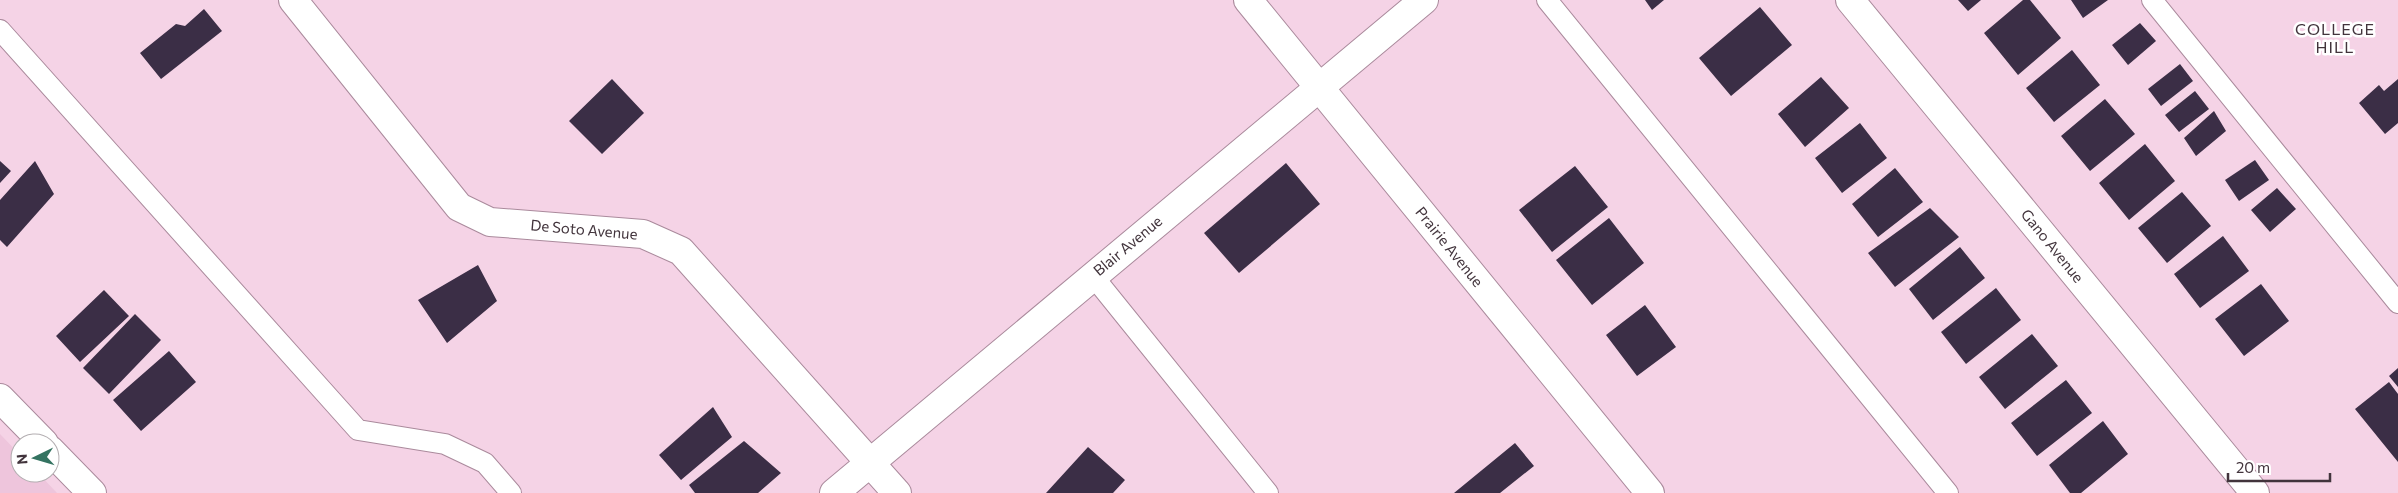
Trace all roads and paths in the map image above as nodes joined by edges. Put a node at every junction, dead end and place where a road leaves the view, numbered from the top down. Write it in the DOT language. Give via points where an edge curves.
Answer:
graph roads {
  1 [pos="293,0"];
  2 [pos="1248,0"];
  3 [pos="1424,0"];
  4 [pos="1547,0"];
  5 [pos="1850,0"];
  6 [pos="2152,0"];
  7 [pos="0,30"];
  8 [pos="1318,87"];
  9 [pos="1093,276"];
  10 [pos="2398,303"];
  11 [pos="0,398"];
  12 [pos="34,433"];
  13 [pos="60,460"];
  14 [pos="870,462"];
  15 [pos="92,493"];
  16 [pos="511,493"];
  17 [pos="834,493"];
  18 [pos="897,493"];
  19 [pos="1268,493"];
  20 [pos="1650,493"];
  21 [pos="1948,493"];
  22 [pos="2255,493"];
  1 -- 14 [label="street, De Soto Avenue" via="459,207 490,222 643,234 680,250"];
  2 -- 8 [label="street, Prairie Avenue"];
  3 -- 8 [label="street, Blair Avenue"];
  4 -- 21 [label="lane"];
  5 -- 22 [label="street, Gano Avenue"];
  6 -- 10 [label="lane"];
  7 -- 16 [label="lane" via="358,430 445,444 485,463"];
  8 -- 9 [label="street, Blair Avenue"];
  8 -- 20 [label="street, Prairie Avenue"];
  9 -- 14 [label="street, Blair Avenue"];
  9 -- 19 [label="lane"];
  11 -- 12 [label="street"];
  13 -- 15 [label="street"];
  14 -- 17 [label="street, Blair Avenue"];
  14 -- 18 [label="street, De Soto Avenue"];
}
